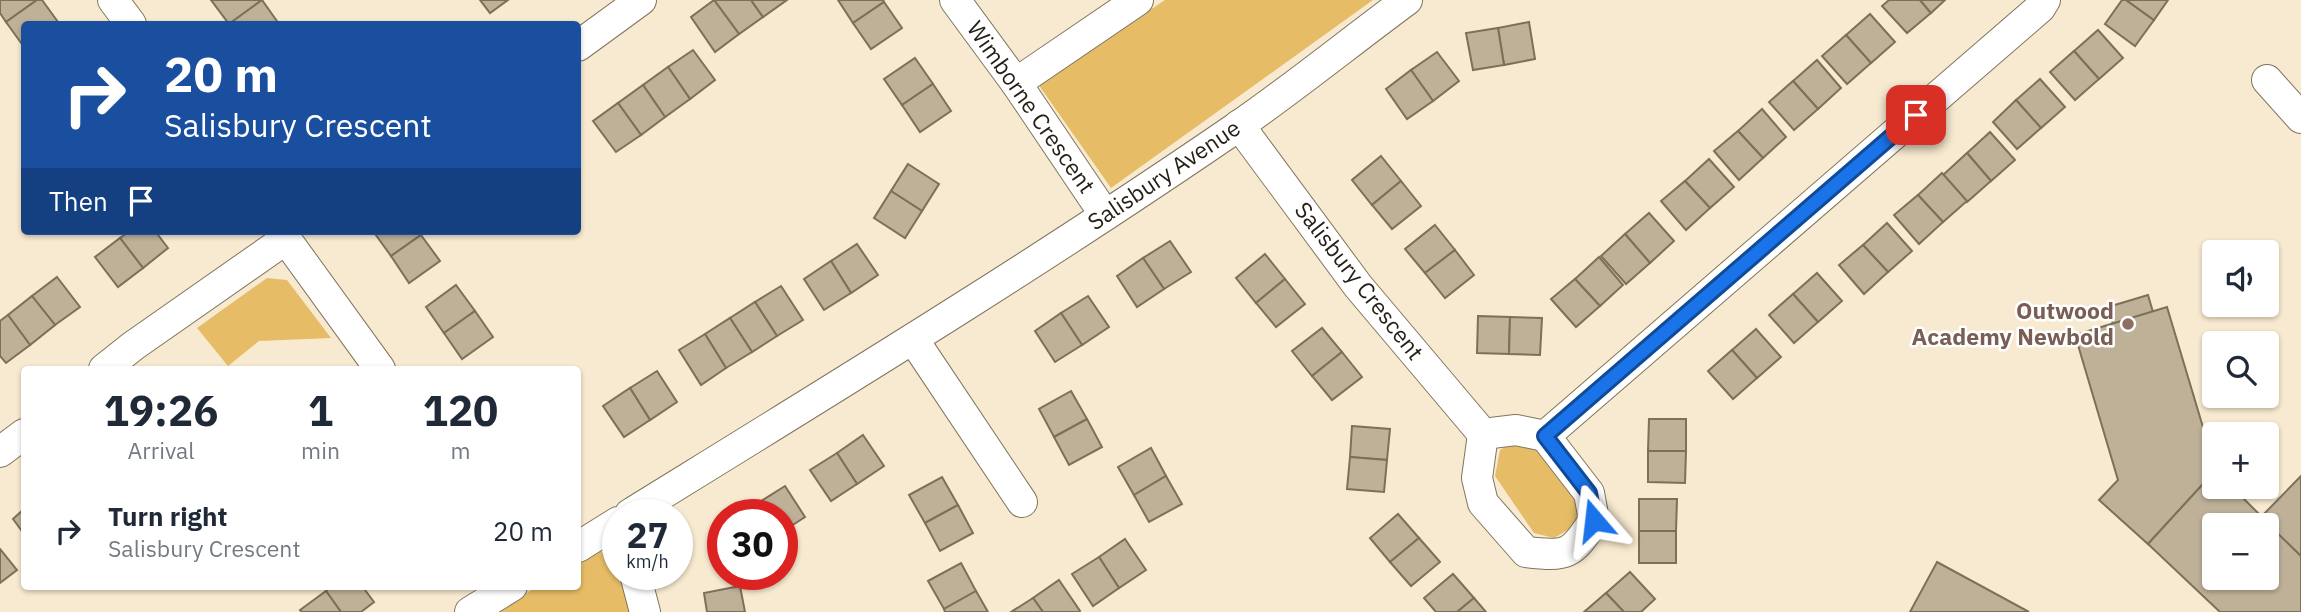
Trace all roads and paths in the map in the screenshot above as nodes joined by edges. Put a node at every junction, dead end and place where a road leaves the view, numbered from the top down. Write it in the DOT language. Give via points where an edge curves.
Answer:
graph roads {
  1 [pos="113,0"];
  2 [pos="641,0"];
  3 [pos="956,0"];
  4 [pos="1138,0"];
  5 [pos="1407,0"];
  6 [pos="2045,0"];
  7 [pos="129,21"];
  8 [pos="581,44"];
  9 [pos="2267,80"];
  10 [pos="1016,83"];
  11 [pos="2301,118"];
  12 [pos="1239,125"];
  13 [pos="1105,215"];
  14 [pos="283,235"];
  15 [pos="913,339"];
  16 [pos="108,366"];
  17 [pos="378,366"];
  18 [pos="1483,434"];
  19 [pos="21,436"];
  20 [pos="1545,436"];
  21 [pos="0,452"];
  22 [pos="654,499"];
  23 [pos="1022,502"];
  24 [pos="602,532"];
  25 [pos="581,545"];
  26 [pos="506,590"];
  27 [pos="639,590"];
  28 [pos="470,612"];
  29 [pos="645,612"];
  1 -- 7 [label="street"];
  2 -- 8 [label="street"];
  3 -- 10 [label="street, Wimborne Crescent"];
  4 -- 10 [label="street"];
  5 -- 12 [label="street, Salisbury Avenue"];
  6 -- 20 [label="street"];
  9 -- 11 [label="street"];
  10 -- 13 [label="street, Wimborne Crescent"];
  12 -- 13 [label="street, Salisbury Avenue"];
  12 -- 18 [label="street, Salisbury Crescent" via="1358,286"];
  13 -- 15 [label="street, Salisbury Avenue"];
  14 -- 16 [label="street"];
  14 -- 17 [label="street"];
  15 -- 22 [label="street, Salisbury Avenue"];
  15 -- 23 [label="street"];
  18 -- 20 [label="street" via="1516,430"];
  18 -- 20 [label="street" via="1477,478 1483,503 1526,552 1556,555 1579,544 1594,520 1589,493"];
  19 -- 21 [label="street"];
  24 -- 25 [label="street"];
  26 -- 28 [label="street"];
  27 -- 29 [label="street"];
}
